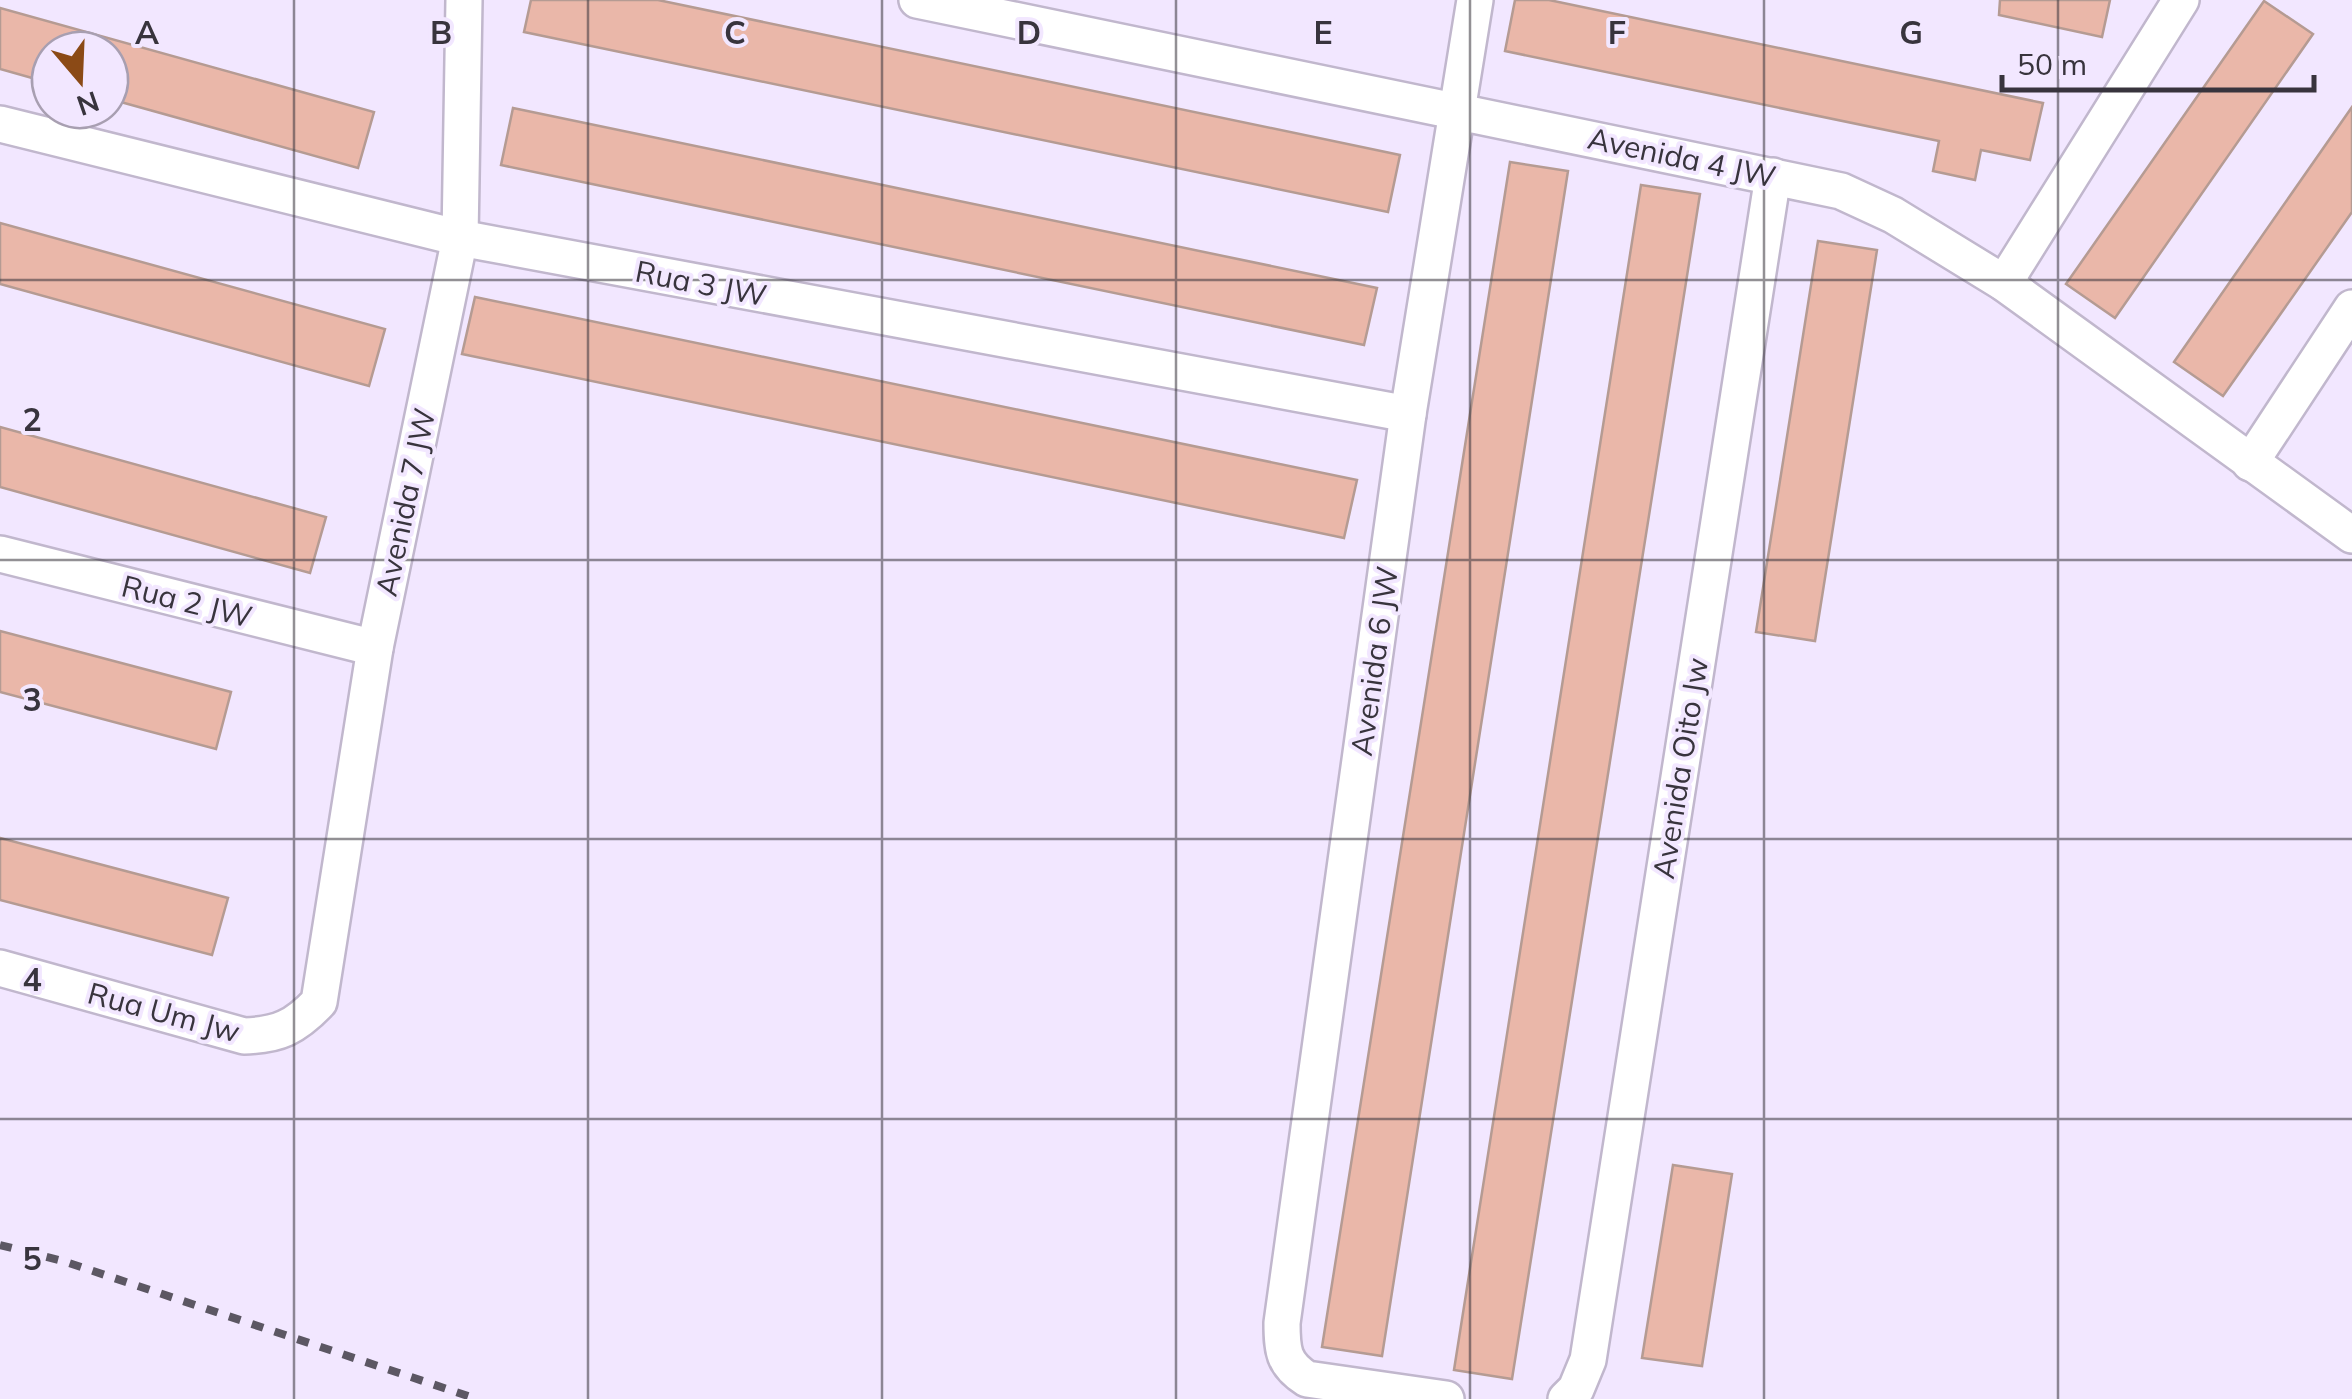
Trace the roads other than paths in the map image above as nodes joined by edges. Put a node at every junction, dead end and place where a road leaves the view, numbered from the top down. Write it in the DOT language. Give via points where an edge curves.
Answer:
graph roads {
  1 [pos="464,0"];
  2 [pos="917,0"];
  3 [pos="1474,0"];
  4 [pos="2181,0"];
  5 [pos="1454,111"];
  6 [pos="0,124"];
  7 [pos="1773,176"];
  8 [pos="460,238"];
  9 [pos="2004,283"];
  10 [pos="2352,308"];
  11 [pos="1408,414"];
  12 [pos="2250,464"];
  13 [pos="2352,535"];
  14 [pos="0,554"];
  15 [pos="375,648"];
  16 [pos="0,968"];
  17 [pos="319,1002"];
  18 [pos="1446,1399"];
  19 [pos="1566,1399"];
  1 -- 8 [label="street, Avenida 7 JW"];
  2 -- 5 [label="street, Avenida 4 JW"];
  3 -- 5 [label="street, Avenida 6 JW"];
  4 -- 9 [label="street"];
  5 -- 7 [label="street, Avenida 4 JW"];
  5 -- 11 [label="street, Avenida 6 JW"];
  6 -- 8 [label="street, Rua 3 JW"];
  7 -- 9 [label="street, Avenida 4 JW" via="1840,191 1893,215"];
  7 -- 19 [label="street, Avenida Oito Jw" via="1588,1360"];
  8 -- 11 [label="street, Rua 3 JW"];
  8 -- 15 [label="street, Avenida 7 JW"];
  9 -- 12 [label="street, Avenida 4 JW"];
  10 -- 12 [label="street"];
  11 -- 18 [label="street, Avenida 6 JW" via="1282,1351 1292,1370 1307,1379"];
  12 -- 13 [label="street, Avenida 4 JW"];
  14 -- 15 [label="street, Rua 2 JW"];
  15 -- 17 [label="street, Avenida 7 JW"];
  16 -- 17 [label="street, Rua Um Jw" via="244,1036 296,1026"];
}
